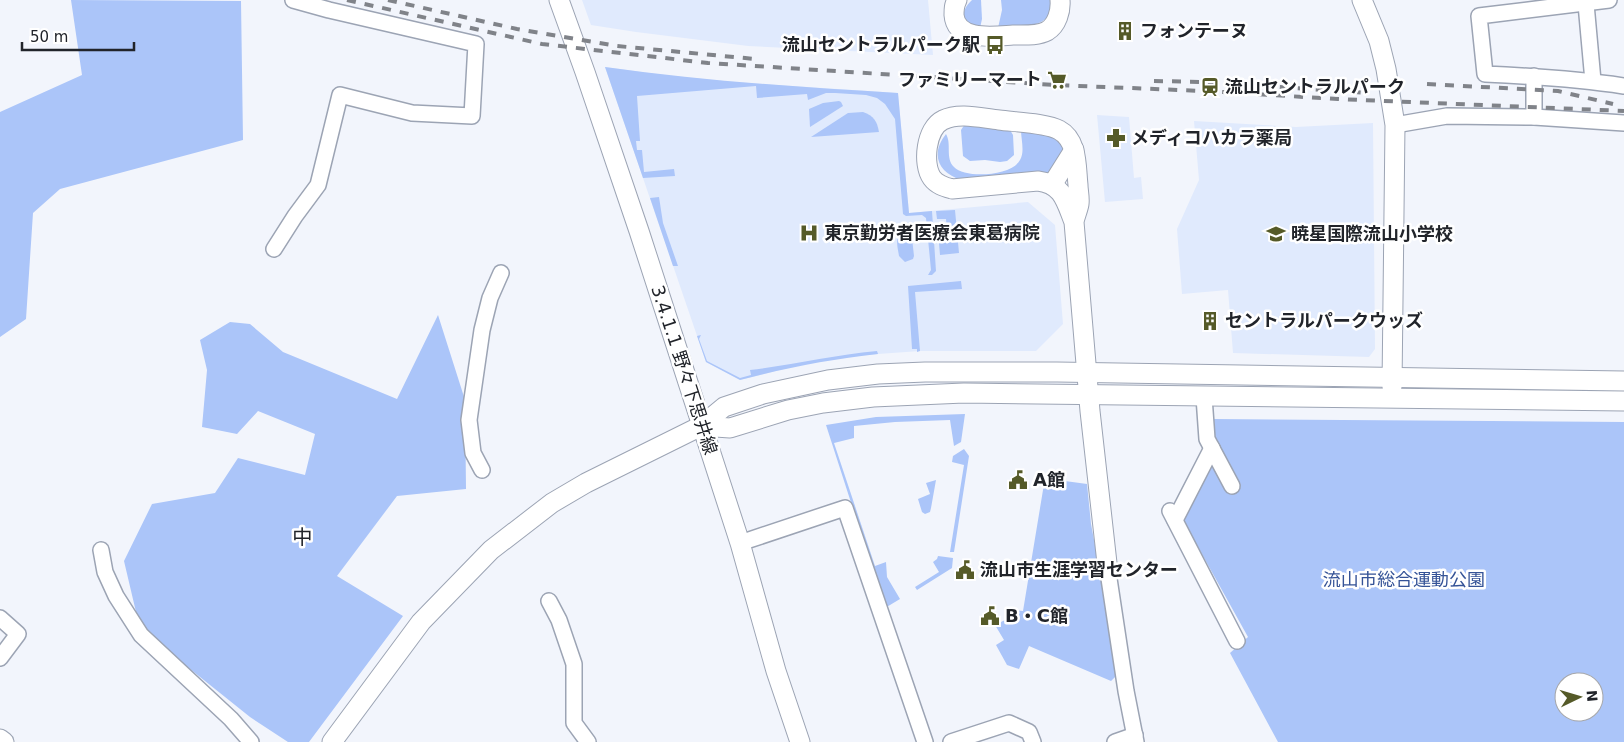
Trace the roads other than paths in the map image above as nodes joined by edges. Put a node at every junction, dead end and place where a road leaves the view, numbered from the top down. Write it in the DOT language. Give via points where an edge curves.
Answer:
graph roads {
  1 [pos="293,0"];
  2 [pos="559,0"];
  3 [pos="957,0"];
  4 [pos="1060,0"];
  5 [pos="1362,0"];
  6 [pos="1609,0"];
  7 [pos="1586,4"];
  8 [pos="1534,76"];
  9 [pos="1594,82"];
  10 [pos="1624,86"];
  11 [pos="1534,117"];
  12 [pos="1624,123"];
  13 [pos="1394,125"];
  14 [pos="1074,150"];
  15 [pos="1052,185"];
  16 [pos="1074,222"];
  17 [pos="274,249"];
  18 [pos="501,273"];
  19 [pos="1087,373"];
  20 [pos="1392,376"];
  21 [pos="1624,380"];
  22 [pos="1088,396"];
  23 [pos="1204,397"];
  24 [pos="1392,398"];
  25 [pos="1624,401"];
  26 [pos="701,426"];
  27 [pos="1212,448"];
  28 [pos="482,470"];
  29 [pos="1232,486"];
  30 [pos="740,543"];
  31 [pos="101,550"];
  32 [pos="1108,572"];
  33 [pos="549,601"];
  34 [pos="0,618"];
  35 [pos="1237,641"];
  36 [pos="0,658"];
  37 [pos="0,739"];
  38 [pos="1136,739"];
  39 [pos="4,742"];
  40 [pos="251,742"];
  41 [pos="332,742"];
  42 [pos="588,742"];
  43 [pos="800,742"];
  44 [pos="925,742"];
  45 [pos="951,742"];
  46 [pos="1033,742"];
  47 [pos="1115,742"];
  1 -- 17 [label="street" via="476,44 472,116 412,113 340,95 318,185"];
  2 -- 26 [label="street, 3.4.1.1 野々下思井線" via="630,203"];
  3 -- 4 [label="street" via="954,19 958,26 967,33 988,36 1048,31 1056,21"];
  5 -- 13 [label="street" via="1385,64"];
  6 -- 7 [label="street"];
  7 -- 8 [label="street" via="1479,16 1485,74"];
  7 -- 9 [label="street"];
  8 -- 9 [label="street"];
  8 -- 11 [label="street"];
  9 -- 10 [label="street"];
  11 -- 12 [label="street"];
  11 -- 13 [label="street" via="1447,116"];
  13 -- 20 [label="street"];
  14 -- 15 [label="street"];
  14 -- 15 [label="street" via="1060,130 1051,127 957,116 940,121 928,138 929,171 941,185 952,189 1038,181"];
  14 -- 16 [label="street" via="1079,203"];
  15 -- 16 [label="street" via="1062,193"];
  16 -- 19 [label="street"];
  18 -- 28 [label="street" via="490,298 482,330 469,420 473,453"];
  19 -- 20 [label="street"];
  19 -- 22 [label="street"];
  19 -- 26 [label="street" via="906,373 828,380 763,394 724,407"];
  20 -- 21 [label="street"];
  20 -- 24 [label="street"];
  22 -- 23 [label="street"];
  22 -- 26 [label="street" via="964,394 873,397 788,410 730,428"];
  22 -- 32 [label="street"];
  23 -- 24 [label="street"];
  23 -- 27 [label="street" via="1208,439"];
  24 -- 25 [label="street"];
  26 -- 30 [label="street, 3.4.1.1 野々下思井線"];
  26 -- 41 [label="street" via="586,482 552,503 491,550 422,622"];
  27 -- 29 [label="street"];
  27 -- 35 [label="street" via="1172,515"];
  30 -- 43 [label="street, 3.4.1.1 野々下思井線"];
  30 -- 44 [label="street" via="845,508"];
  31 -- 40 [label="street" via="116,596 140,635"];
  32 -- 38 [label="street"];
  33 -- 42 [label="street" via="574,664 574,723"];
  34 -- 36 [label="street" via="18,634"];
  37 -- 39 [label="street"];
  38 -- 47 [label="street"];
  45 -- 46 [label="street" via="1009,723 1029,732"];
}
